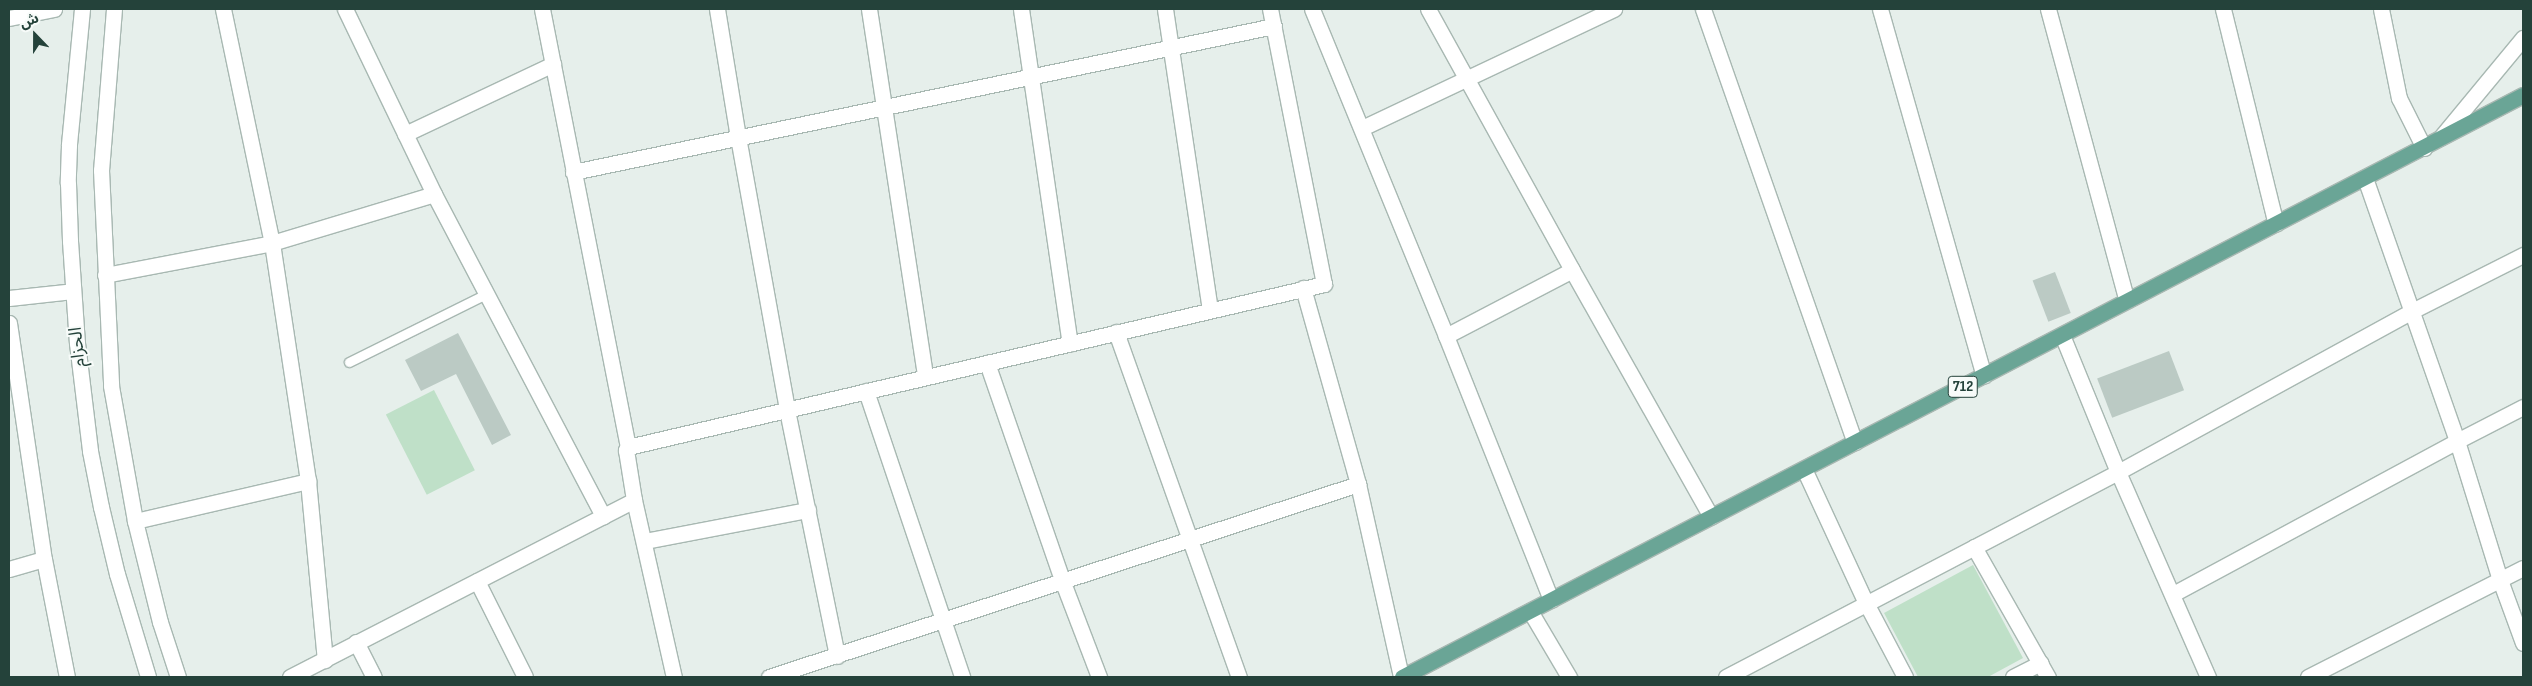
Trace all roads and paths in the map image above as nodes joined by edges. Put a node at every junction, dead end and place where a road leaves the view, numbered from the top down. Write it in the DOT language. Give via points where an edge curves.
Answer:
graph roads {
  1 [pos="54,9"];
  2 [pos="82,9"];
  3 [pos="114,9"];
  4 [pos="223,9"];
  5 [pos="345,9"];
  6 [pos="542,9"];
  7 [pos="718,9"];
  8 [pos="869,9"];
  9 [pos="1021,9"];
  10 [pos="1165,9"];
  11 [pos="1270,9"];
  12 [pos="1312,9"];
  13 [pos="1428,9"];
  14 [pos="1614,9"];
  15 [pos="1702,9"];
  16 [pos="1880,9"];
  17 [pos="2048,9"];
  18 [pos="2223,9"];
  19 [pos="2381,9"];
  20 [pos="9,18"];
  21 [pos="1274,26"];
  22 [pos="2523,38"];
  23 [pos="1171,47"];
  24 [pos="553,64"];
  25 [pos="1032,76"];
  26 [pos="1468,80"];
  27 [pos="2523,95"];
  28 [pos="885,107"];
  29 [pos="1362,128"];
  30 [pos="405,134"];
  31 [pos="738,137"];
  32 [pos="2441,137"];
  33 [pos="2424,148"];
  34 [pos="573,172"];
  35 [pos="2365,178"];
  36 [pos="434,194"];
  37 [pos="2276,224"];
  38 [pos="272,244"];
  39 [pos="2523,255"];
  40 [pos="1572,270"];
  41 [pos="105,275"];
  42 [pos="1303,288"];
  43 [pos="73,291"];
  44 [pos="486,294"];
  45 [pos="9,298"];
  46 [pos="2127,301"];
  47 [pos="1210,310"];
  48 [pos="2410,312"];
  49 [pos="9,323"];
  50 [pos="1116,332"];
  51 [pos="2062,335"];
  52 [pos="1446,336"];
  53 [pos="1070,343"];
  54 [pos="349,362"];
  55 [pos="987,363"];
  56 [pos="12,370"];
  57 [pos="1984,376"];
  58 [pos="925,377"];
  59 [pos="866,392"];
  60 [pos="2523,407"];
  61 [pos="787,410"];
  62 [pos="2456,441"];
  63 [pos="1855,442"];
  64 [pos="628,447"];
  65 [pos="1804,469"];
  66 [pos="2118,472"];
  67 [pos="308,481"];
  68 [pos="1358,484"];
  69 [pos="634,500"];
  70 [pos="808,510"];
  71 [pos="603,516"];
  72 [pos="1711,517"];
  73 [pos="135,521"];
  74 [pos="1189,537"];
  75 [pos="645,541"];
  76 [pos="1974,548"];
  77 [pos="44,559"];
  78 [pos="2523,568"];
  79 [pos="9,569"];
  80 [pos="1062,580"];
  81 [pos="2500,580"];
  82 [pos="477,581"];
  83 [pos="2173,594"];
  84 [pos="1551,600"];
  85 [pos="1866,603"];
  86 [pos="1530,610"];
  87 [pos="943,621"];
  88 [pos="356,642"];
  89 [pos="2523,643"];
  90 [pos="836,656"];
  91 [pos="325,660"];
  92 [pos="2041,663"];
  93 [pos="800,673"];
  94 [pos="67,677"];
  95 [pos="148,677"];
  96 [pos="178,677"];
  97 [pos="290,677"];
  98 [pos="374,677"];
  99 [pos="525,677"];
  100 [pos="674,677"];
  101 [pos="769,677"];
  102 [pos="962,677"];
  103 [pos="1099,677"];
  104 [pos="1239,677"];
  105 [pos="1401,677"];
  106 [pos="1570,677"];
  107 [pos="1726,677"];
  108 [pos="1905,677"];
  109 [pos="2013,677"];
  110 [pos="2048,677"];
  111 [pos="2208,677"];
  112 [pos="2308,677"];
  1 -- 20 [label="street"];
  2 -- 43 [label="street, الحزام" via="69,145"];
  3 -- 41 [label="street, الحزام" via="101,170"];
  4 -- 38 [label="street"];
  5 -- 30 [label="street"];
  6 -- 24 [label="street"];
  7 -- 31 [label="street"];
  8 -- 28 [label="street"];
  9 -- 25 [label="street"];
  10 -- 23 [label="street"];
  11 -- 21 [label="street"];
  12 -- 29 [label="street"];
  13 -- 26 [label="street"];
  14 -- 26 [label="street"];
  15 -- 63 [label="street"];
  16 -- 57 [label="street"];
  17 -- 46 [label="street"];
  18 -- 37 [label="street"];
  19 -- 33 [label="street" via="2399,98"];
  21 -- 23 [label="street"];
  21 -- 42 [label="street" via="1324,284"];
  22 -- 32 [label="street"];
  23 -- 25 [label="street"];
  23 -- 47 [label="street"];
  24 -- 30 [label="street"];
  24 -- 34 [label="street"];
  25 -- 28 [label="street"];
  25 -- 53 [label="street"];
  26 -- 29 [label="street"];
  26 -- 40 [label="street"];
  27 -- 32 [label="main road, 712"];
  28 -- 31 [label="street"];
  28 -- 58 [label="street"];
  29 -- 52 [label="street"];
  30 -- 36 [label="street"];
  31 -- 34 [label="street"];
  31 -- 61 [label="street"];
  32 -- 33 [label="main road, 712"];
  33 -- 35 [label="main road, 712"];
  34 -- 64 [label="street"];
  35 -- 37 [label="main road, 712"];
  35 -- 48 [label="street"];
  36 -- 38 [label="street"];
  36 -- 44 [label="street"];
  37 -- 46 [label="main road, 712"];
  38 -- 41 [label="street"];
  38 -- 67 [label="street"];
  39 -- 48 [label="street"];
  40 -- 52 [label="street"];
  40 -- 72 [label="street"];
  41 -- 73 [label="street, الحزام" via="111,386"];
  42 -- 47 [label="street"];
  42 -- 68 [label="street"];
  43 -- 45 [label="street"];
  43 -- 95 [label="street, الحزام" via="90,451 118,574"];
  44 -- 54 [label="lane"];
  44 -- 71 [label="street"];
  46 -- 51 [label="main road, 712"];
  47 -- 50 [label="street"];
  48 -- 62 [label="street"];
  48 -- 66 [label="street"];
  49 -- 56 [label="street"];
  50 -- 53 [label="street"];
  50 -- 74 [label="street"];
  51 -- 57 [label="main road, 712"];
  51 -- 66 [label="street"];
  52 -- 84 [label="street"];
  53 -- 55 [label="street"];
  55 -- 58 [label="street"];
  55 -- 80 [label="street"];
  56 -- 77 [label="street"];
  57 -- 63 [label="main road, 712"];
  58 -- 59 [label="street"];
  59 -- 61 [label="street"];
  59 -- 87 [label="street"];
  60 -- 62 [label="street"];
  61 -- 64 [label="street"];
  61 -- 70 [label="street"];
  62 -- 81 [label="street"];
  62 -- 83 [label="street"];
  63 -- 65 [label="main road, 712"];
  64 -- 69 [label="street"];
  65 -- 72 [label="main road, 712"];
  65 -- 85 [label="street"];
  66 -- 76 [label="street"];
  66 -- 83 [label="street"];
  67 -- 73 [label="street"];
  67 -- 91 [label="street"];
  68 -- 74 [label="street"];
  68 -- 105 [label="street"];
  69 -- 71 [label="street"];
  69 -- 75 [label="street"];
  70 -- 75 [label="street"];
  70 -- 90 [label="street"];
  71 -- 82 [label="street"];
  72 -- 84 [label="main road, 712"];
  73 -- 96 [label="street, الحزام" via="160,622"];
  74 -- 80 [label="street"];
  74 -- 104 [label="street"];
  75 -- 100 [label="street"];
  76 -- 85 [label="street"];
  76 -- 92 [label="street"];
  77 -- 79 [label="street"];
  77 -- 94 [label="street"];
  78 -- 81 [label="street"];
  80 -- 87 [label="street"];
  80 -- 103 [label="street"];
  81 -- 89 [label="street"];
  81 -- 112 [label="street"];
  82 -- 88 [label="street"];
  82 -- 99 [label="street"];
  83 -- 111 [label="street"];
  84 -- 86 [label="main road, 712"];
  85 -- 107 [label="street"];
  85 -- 108 [label="street"];
  86 -- 105 [label="main road, 712"];
  86 -- 106 [label="street"];
  87 -- 90 [label="street"];
  87 -- 102 [label="street"];
  88 -- 91 [label="street"];
  88 -- 98 [label="street"];
  90 -- 93 [label="street"];
  91 -- 97 [label="street"];
  92 -- 109 [label="street"];
  92 -- 110 [label="street"];
  93 -- 101 [label="street"];
}
